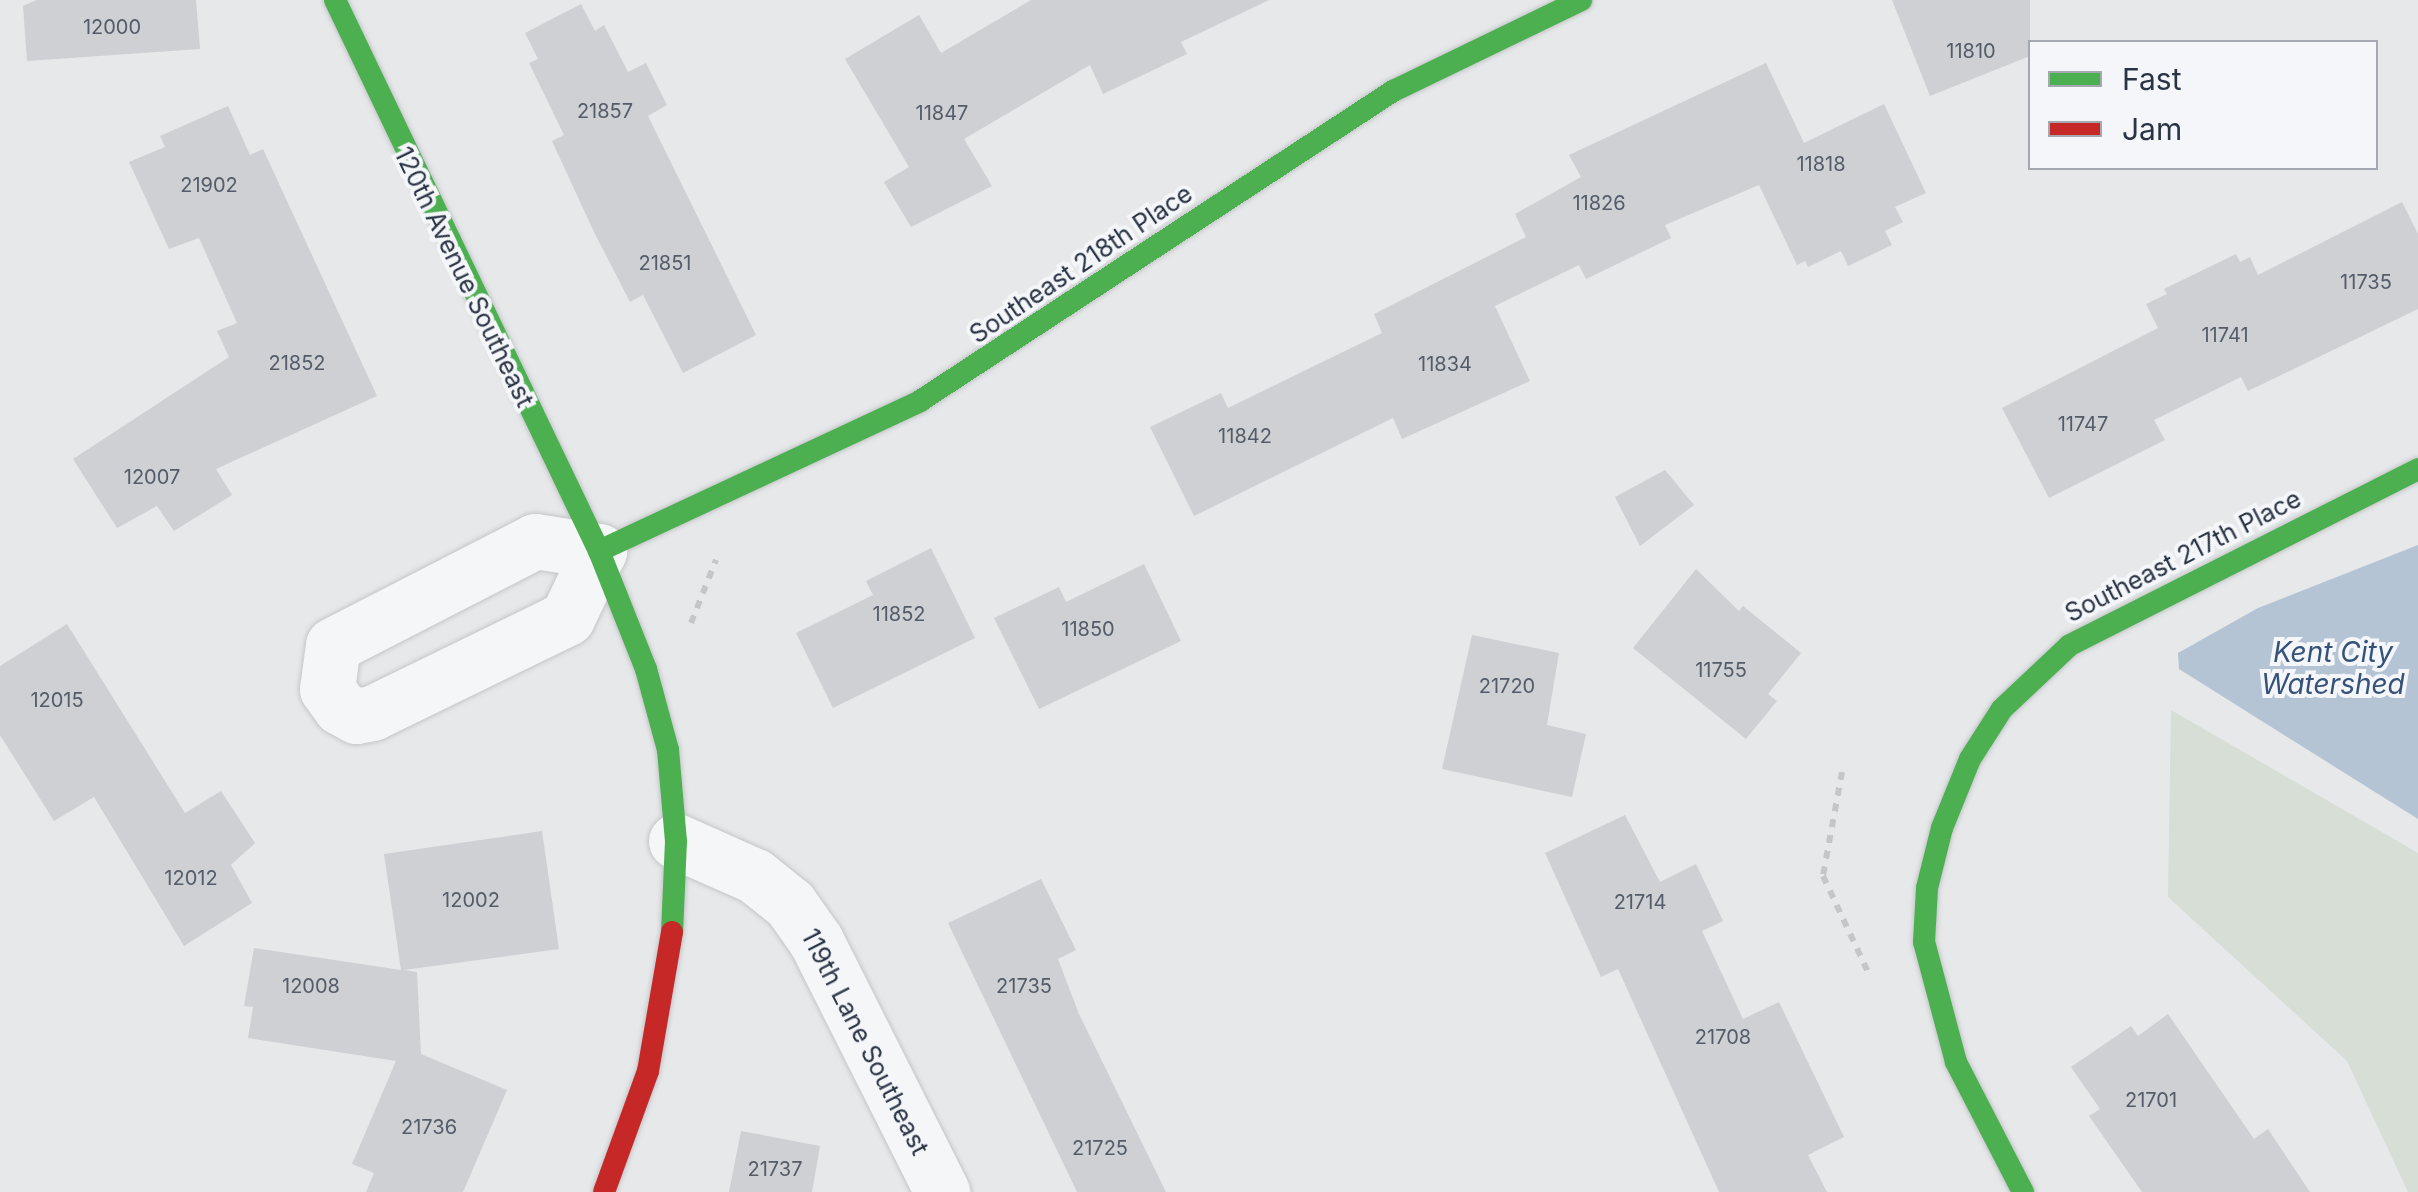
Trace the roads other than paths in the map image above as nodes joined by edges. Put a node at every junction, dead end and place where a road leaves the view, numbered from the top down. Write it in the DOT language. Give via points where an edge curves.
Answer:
graph roads {
  1 [pos="335,0"];
  2 [pos="1581,0"];
  3 [pos="2418,469"];
  4 [pos="599,551"];
  5 [pos="676,841"];
  6 [pos="604,1192"];
  7 [pos="942,1192"];
  8 [pos="2023,1192"];
  1 -- 4 [label="street, 120th Avenue Southeast" via="354,52"];
  2 -- 4 [label="street, Southeast 218th Place" via="1393,91 920,401"];
  3 -- 8 [label="street, Southeast 217th Place" via="2070,645 2002,710 1970,759 1942,828 1927,888 1924,942 1956,1062"];
  4 -- 5 [label="street, 120th Avenue Southeast" via="646,668 668,750"];
  5 -- 6 [label="street, 120th Avenue Southeast" via="668,976 648,1072"];
  5 -- 7 [label="street, 119th Lane Southeast" via="755,876 790,904 816,941"];
}
